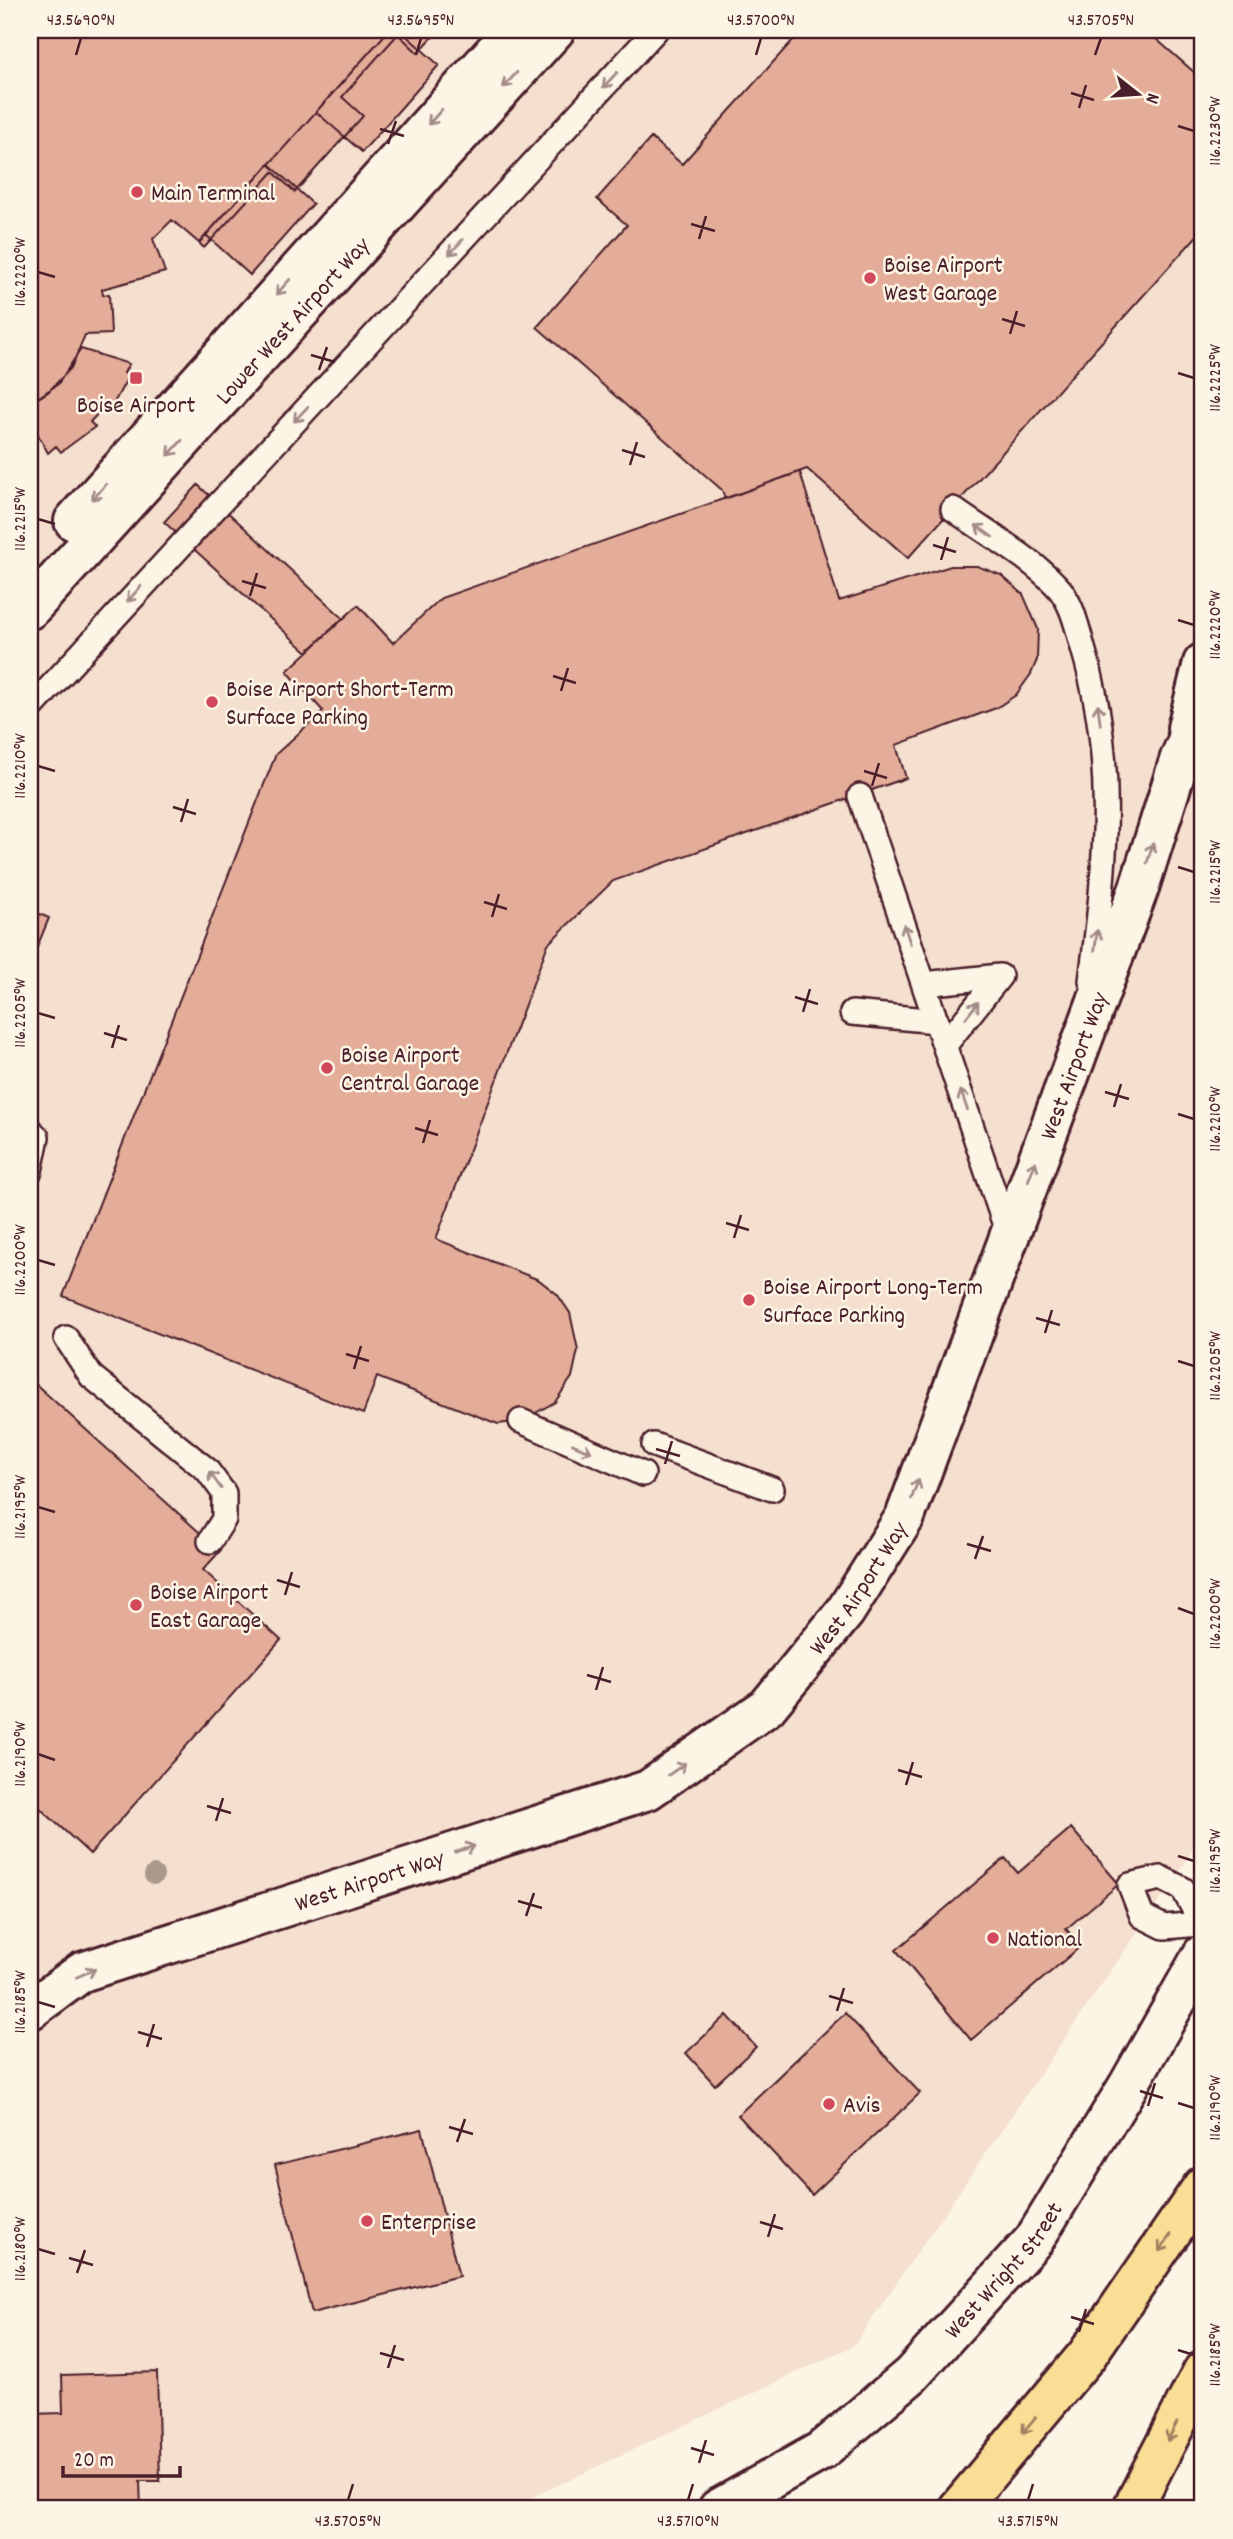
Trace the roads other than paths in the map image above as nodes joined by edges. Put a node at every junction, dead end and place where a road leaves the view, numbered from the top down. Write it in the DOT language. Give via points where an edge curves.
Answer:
graph roads {
  1 [pos="513,30"];
  2 [pos="555,30"];
  3 [pos="656,30"];
  4 [pos="953,509"];
  5 [pos="30,570"];
  6 [pos="30,609"];
  7 [pos="1203,663"];
  8 [pos="1203,704"];
  9 [pos="30,709"];
  10 [pos="1180,758"];
  11 [pos="860,796"];
  12 [pos="924,984"];
  13 [pos="852,1013"];
  14 [pos="937,1021"];
  15 [pos="1085,1032"];
  16 [pos="945,1045"];
  17 [pos="30,1130"];
  18 [pos="30,1171"];
  19 [pos="1008,1234"];
  20 [pos="66,1338"];
  21 [pos="521,1422"];
  22 [pos="654,1444"];
  23 [pos="643,1474"];
  24 [pos="772,1489"];
  25 [pos="210,1541"];
  26 [pos="1202,1935"];
  27 [pos="30,2010"];
  28 [pos="1203,2186"];
  29 [pos="1203,2371"];
  30 [pos="718,2509"];
  31 [pos="958,2509"];
  32 [pos="1132,2509"];
  1 -- 5 [label="main road, one-way"];
  2 -- 6 [label="main road, Lower West Airport Way, one-way"];
  3 -- 9 [label="lane, one-way"];
  15 -- 4 [label="lane, one-way" via="1103,883 1107,779 1097,693 1074,615 1058,586"];
  7 -- 10 [label="main road"];
  8 -- 10 [label="main road, West Airport Way"];
  15 -- 10 [label="main road, West Airport Way, one-way" via="1139,888"];
  12 -- 11 [label="lane, one-way"];
  12 -- 14 [label="lane"];
  16 -- 12 [label="lane, one-way" via="1000,976"];
  13 -- 14 [label="lane"];
  14 -- 16 [label="lane"];
  19 -- 15 [label="main road, West Airport Way, one-way"];
  19 -- 16 [label="lane, one-way"];
  17 -- 18 [label="lane" via="37,1137"];
  27 -- 19 [label="main road, West Airport Way, one-way" via="82,1972 648,1790 767,1707 845,1612 905,1517"];
  25 -- 20 [label="lane, one-way" via="224,1519 224,1493 208,1470 91,1376"];
  21 -- 23 [label="lane, one-way"];
  22 -- 24 [label="lane"];
  26 -- 30 [label="main road, West Wright Street" via="1128,2086 1034,2240 911,2375 821,2451"];
  28 -- 31 [label="highway, one-way" via="1087,2355"];
  29 -- 32 [label="highway, one-way"];
}
